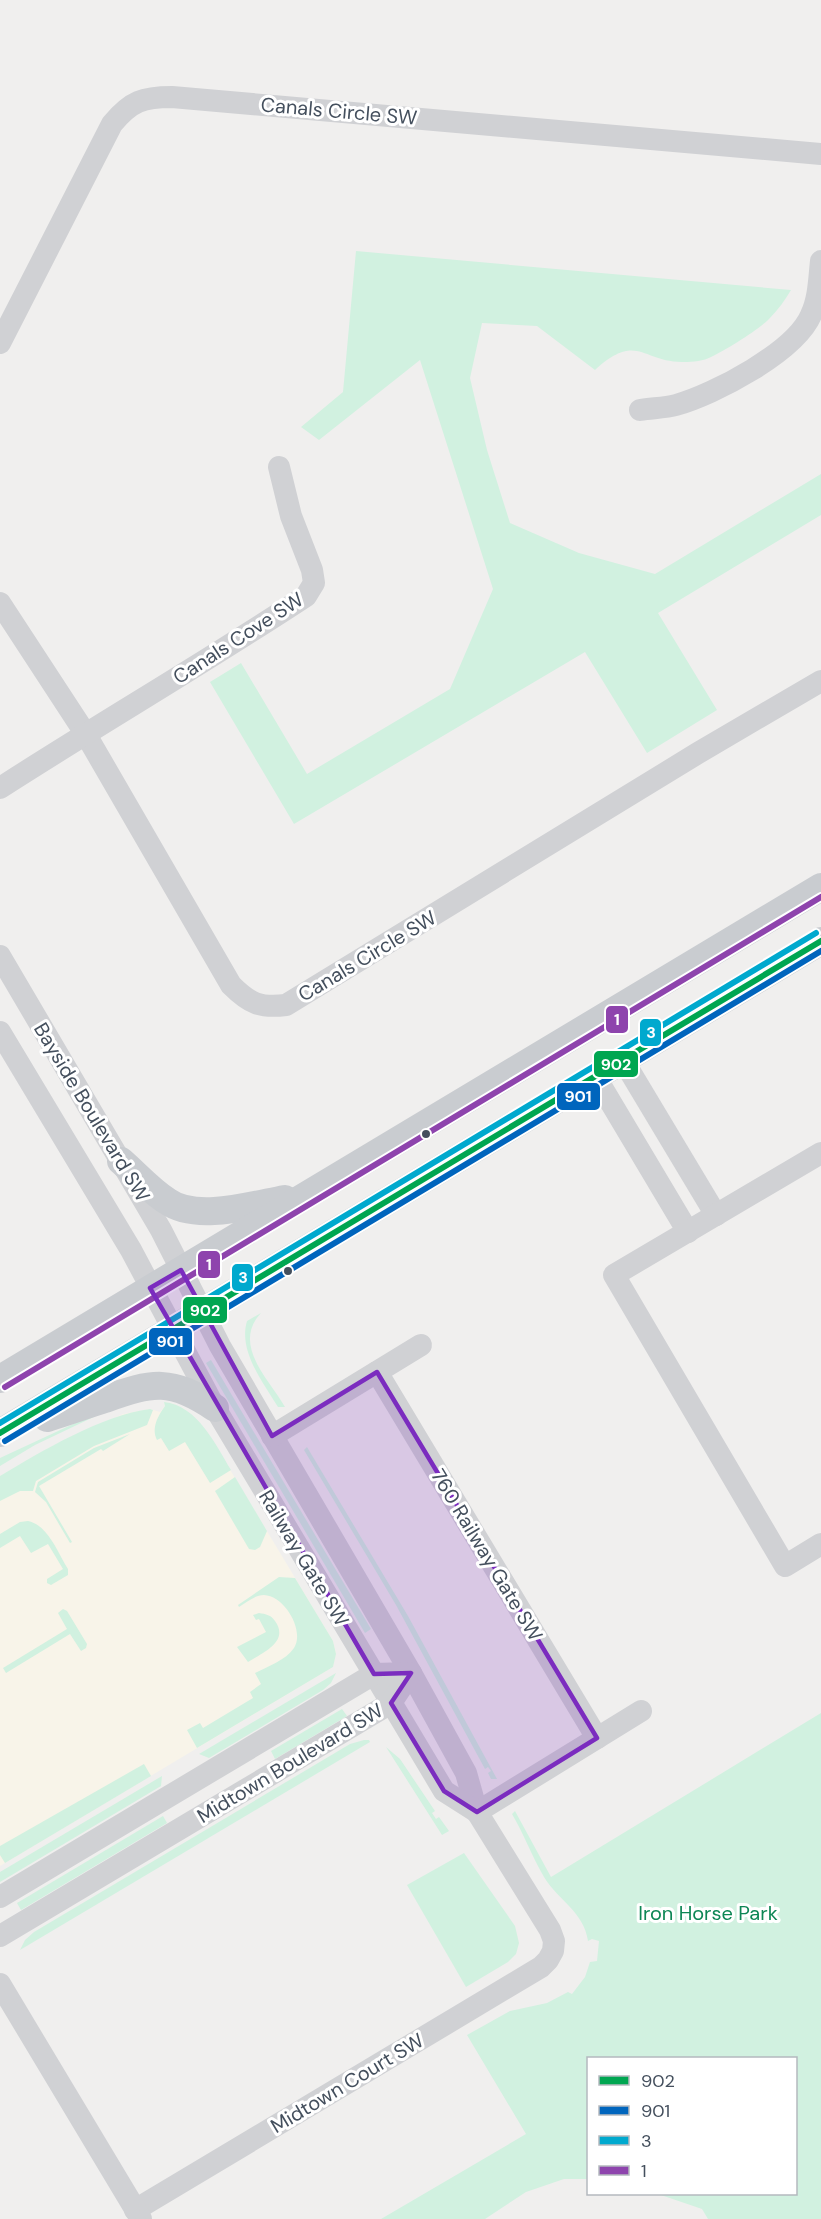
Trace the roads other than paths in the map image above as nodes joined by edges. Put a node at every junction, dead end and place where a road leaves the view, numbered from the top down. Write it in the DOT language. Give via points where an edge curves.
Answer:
graph roads {
  1 [pos="821,154"];
  2 [pos="821,261"];
  3 [pos="0,343"];
  4 [pos="640,410"];
  5 [pos="279,467"];
  6 [pos="0,603"];
  7 [pos="821,681"];
  8 [pos="85,733"];
  9 [pos="0,788"];
  10 [pos="821,887"];
  11 [pos="821,940"];
  12 [pos="0,956"];
  13 [pos="0,1032"];
  14 [pos="623,1060"];
  15 [pos="595,1076"];
  16 [pos="821,1153"];
  17 [pos="121,1161"];
  18 [pos="302,1197"];
  19 [pos="716,1215"];
  20 [pos="688,1232"];
  21 [pos="182,1270"];
  22 [pos="150,1288"];
  23 [pos="202,1311"];
  24 [pos="172,1329"];
  25 [pos="421,1345"];
  26 [pos="377,1372"];
  27 [pos="0,1379"];
  28 [pos="215,1408"];
  29 [pos="0,1434"];
  30 [pos="272,1436"];
  31 [pos="821,1544"];
  32 [pos="411,1673"];
  33 [pos="374,1674"];
  34 [pos="391,1703"];
  35 [pos="641,1711"];
  36 [pos="597,1738"];
  37 [pos="477,1812"];
  38 [pos="0,1898"];
  39 [pos="0,1936"];
  40 [pos="553,1951"];
  41 [pos="0,1984"];
  42 [pos="138,2214"];
  1 -- 3 [label="street, Canals Circle SW" via="184,98 142,99 132,103 112,124"];
  2 -- 4 [label="street" via="818,295 811,316 781,349 702,396 674,406"];
  5 -- 8 [label="street, Canals Cove SW" via="291,516 312,570 314,583 306,596"];
  6 -- 8 [label="street, Canals Circle SW"];
  7 -- 8 [label="street, Canals Circle SW" via="286,1005 270,1007 255,1004 231,985"];
  8 -- 9 [label="street, Canals Cove SW"];
  10 -- 18 [label="main road"];
  11 -- 14 [label="main road"];
  12 -- 17 [label="street, Bayside Boulevard SW"];
  13 -- 22 [label="street, Bayside Boulevard SW"];
  14 -- 15 [label="main road"];
  14 -- 19 [label="street"];
  15 -- 20 [label="street"];
  15 -- 23 [label="main road"];
  16 -- 19 [label="street"];
  17 -- 18 [label="main road" via="168,1203 199,1212"];
  17 -- 21 [label="street, Bayside Boulevard SW"];
  18 -- 21 [label="main road"];
  19 -- 20 [label="street"];
  20 -- 31 [label="street" via="614,1275 785,1566"];
  21 -- 22 [label="main road"];
  21 -- 23 [label="street, Railway Gate SW"];
  22 -- 24 [label="street, Railway Gate SW"];
  22 -- 27 [label="main road"];
  23 -- 24 [label="main road"];
  23 -- 30 [label="street, Railway Gate SW"];
  24 -- 28 [label="street, Railway Gate SW"];
  24 -- 29 [label="main road"];
  25 -- 26 [label="street"];
  26 -- 30 [label="street"];
  26 -- 36 [label="street, 760 Railway Gate SW"];
  28 -- 29 [label="main road" via="181,1389 142,1386"];
  28 -- 33 [label="street, Railway Gate SW"];
  30 -- 32 [label="street, Railway Gate SW"];
  32 -- 33 [label="street, Midtown Boulevard SW"];
  32 -- 34 [label="street, Midtown Boulevard SW"];
  32 -- 37 [label="street, Railway Gate SW" via="466,1773"];
  33 -- 34 [label="street, Railway Gate SW"];
  33 -- 38 [label="street, Midtown Boulevard SW"];
  34 -- 37 [label="street, Railway Gate SW" via="444,1791"];
  34 -- 39 [label="street, Midtown Boulevard SW"];
  35 -- 36 [label="street"];
  36 -- 37 [label="street"];
  37 -- 40 [label="street, Railway Gate SW" via="550,1930"];
  40 -- 42 [label="street, Midtown Court SW" via="541,1967"];
  41 -- 42 [label="street"];
}
